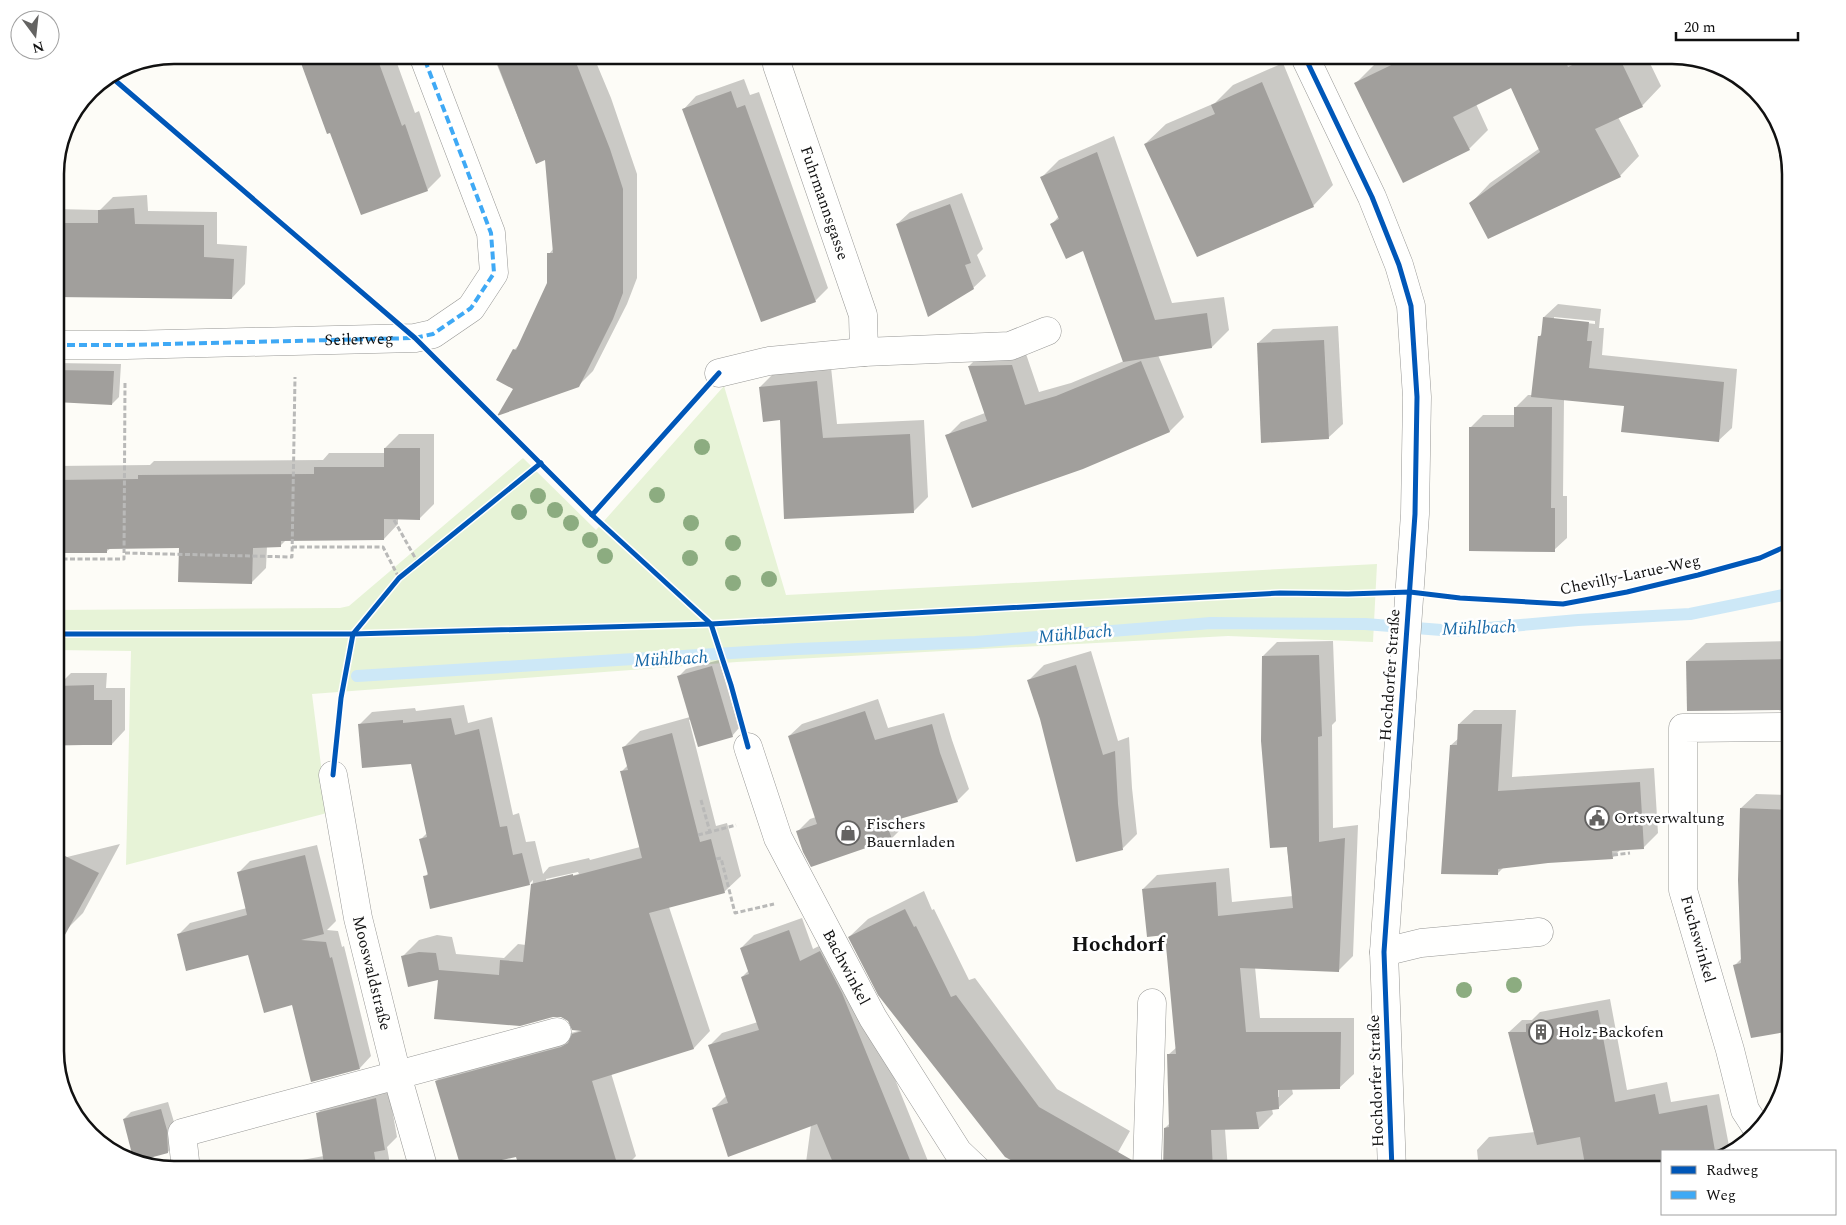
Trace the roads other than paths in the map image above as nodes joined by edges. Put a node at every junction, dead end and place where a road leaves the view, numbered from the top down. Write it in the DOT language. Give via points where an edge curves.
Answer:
graph roads {
  1 [pos="426,64"];
  2 [pos="777,64"];
  3 [pos="1308,64"];
  4 [pos="1047,330"];
  5 [pos="64,345"];
  6 [pos="864,352"];
  7 [pos="719,373"];
  8 [pos="1782,727"];
  9 [pos="748,747"];
  10 [pos="333,775"];
  11 [pos="1538,932"];
  12 [pos="1384,952"];
  13 [pos="1152,1003"];
  14 [pos="557,1032"];
  15 [pos="396,1075"];
  16 [pos="1754,1124"];
  17 [pos="185,1161"];
  18 [pos="421,1161"];
  19 [pos="968,1161"];
  20 [pos="1147,1161"];
  21 [pos="1392,1161"];
  1 -- 5 [label="street, Seilerweg" via="491,233 494,273 471,308 433,334 415,338"];
  2 -- 6 [label="street, Fuhrmannsgasse" via="864,315"];
  3 -- 12 [label="street, Hochdorfer Straße" via="1372,197 1399,265 1411,306 1417,397 1415,514"];
  4 -- 6 [label="street" via="1010,346"];
  6 -- 7 [label="street" via="769,360"];
  8 -- 16 [label="street, Fuchswinkel" via="1683,728 1683,890 1745,1110"];
  9 -- 19 [label="street, Bachwinkel" via="778,838 873,1018 958,1152"];
  10 -- 15 [label="street, Mooswaldstraße" via="358,918"];
  11 -- 12 [label="street" via="1420,944"];
  12 -- 21 [label="street, Hochdorfer Straße"];
  13 -- 20 [label="street"];
  14 -- 15 [label="street"];
  15 -- 17 [label="street" via="182,1134"];
  15 -- 18 [label="street, Mooswaldstraße"];
}
